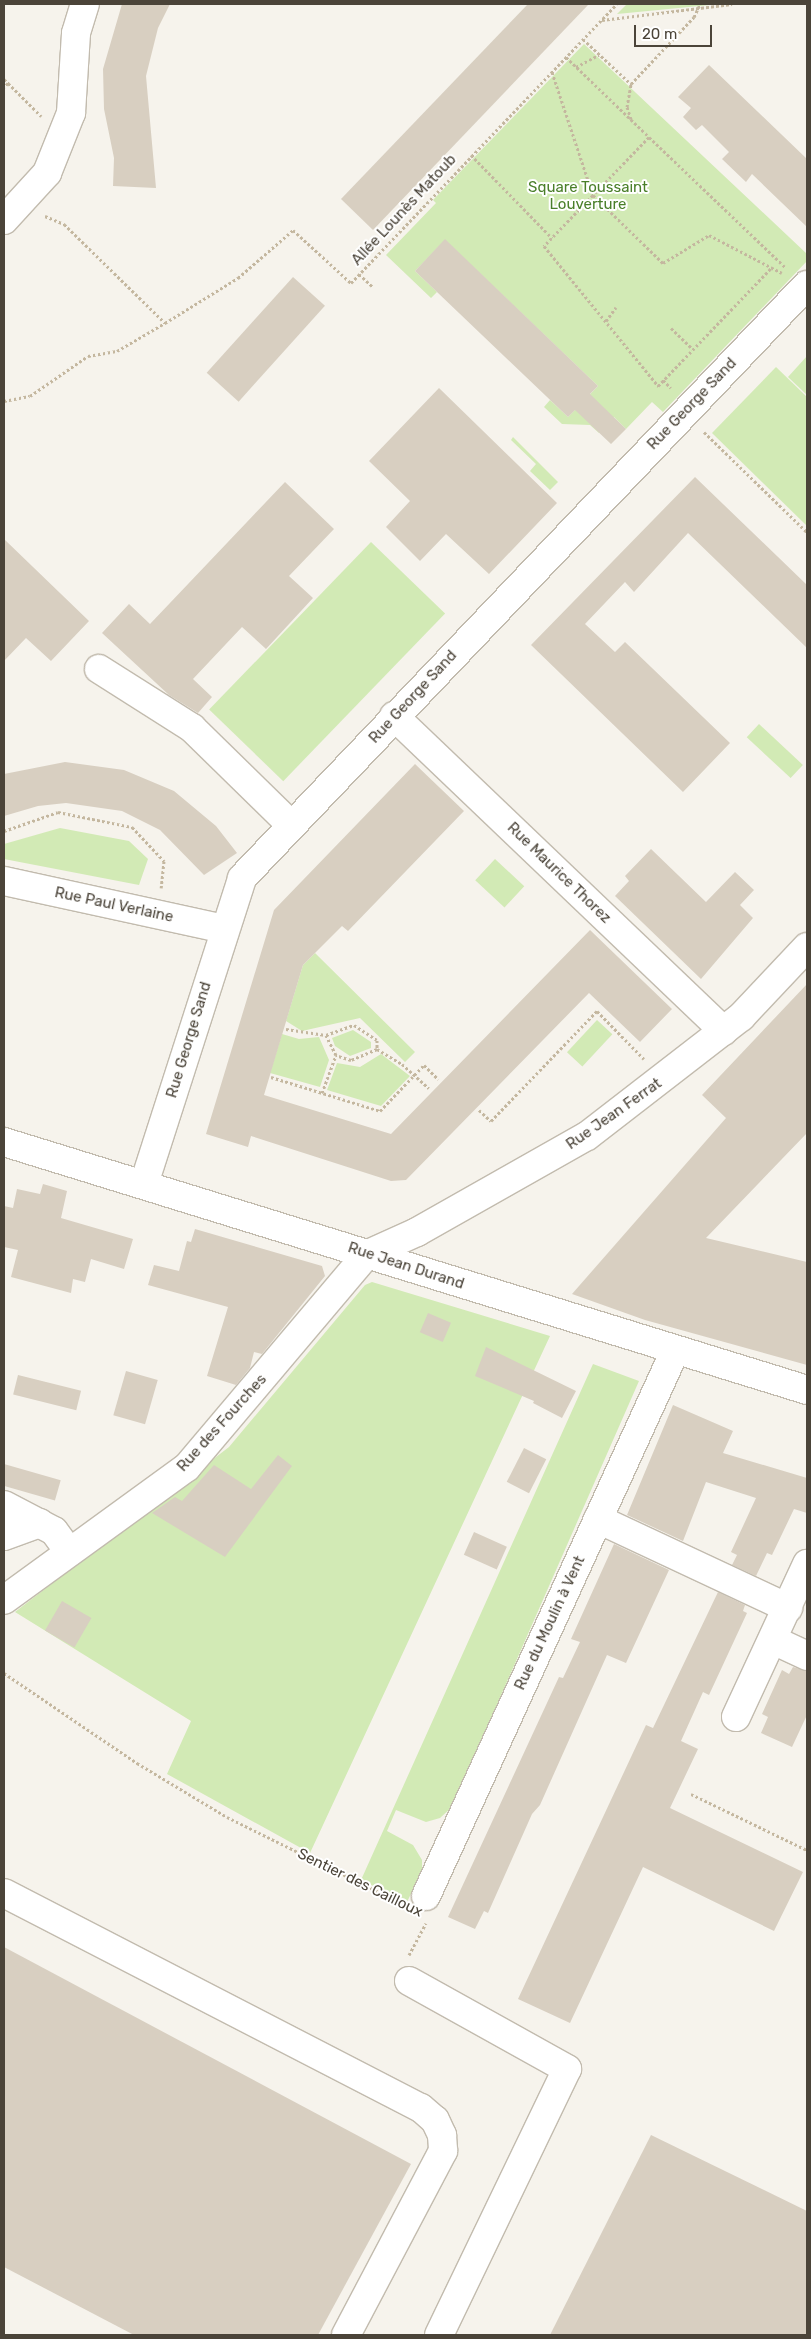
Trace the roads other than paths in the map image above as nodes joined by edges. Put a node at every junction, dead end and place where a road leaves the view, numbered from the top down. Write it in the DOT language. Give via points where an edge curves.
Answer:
graph roads {
  1 [pos="84,4"];
  2 [pos="5,217"];
  3 [pos="807,285"];
  4 [pos="99,668"];
  5 [pos="394,716"];
  6 [pos="291,825"];
  7 [pos="4,881"];
  8 [pos="224,929"];
  9 [pos="807,947"];
  10 [pos="724,1031"];
  11 [pos="4,1142"];
  12 [pos="144,1184"];
  13 [pos="366,1254"];
  14 [pos="675,1351"];
  15 [pos="807,1390"];
  16 [pos="4,1505"];
  17 [pos="598,1519"];
  18 [pos="40,1523"];
  19 [pos="4,1536"];
  20 [pos="70,1552"];
  21 [pos="807,1564"];
  22 [pos="4,1600"];
  23 [pos="788,1608"];
  24 [pos="773,1640"];
  25 [pos="805,1648"];
  26 [pos="736,1717"];
  27 [pos="4,1893"];
  28 [pos="420,1906"];
  29 [pos="410,1981"];
  30 [pos="346,2335"];
  31 [pos="439,2335"];
  1 -- 2 [label="street" via="76,33 71,113 47,173"];
  3 -- 5 [label="street, Rue George Sand"];
  4 -- 6 [label="street" via="192,728"];
  5 -- 6 [label="street, Rue George Sand"];
  5 -- 10 [label="street, Rue Maurice Thorez"];
  6 -- 8 [label="street, Rue George Sand" via="242,878"];
  7 -- 8 [label="street, Rue Paul Verlaine"];
  8 -- 12 [label="street, Rue George Sand"];
  9 -- 10 [label="street, Rue Jean Ferrat"];
  10 -- 13 [label="street, Rue Jean Ferrat" via="587,1136 417,1232"];
  11 -- 12 [label="street, Rue Jean Durand"];
  12 -- 13 [label="street, Rue Jean Durand"];
  13 -- 14 [label="street, Rue Jean Durand"];
  13 -- 20 [label="street, Rue des Fourches" via="187,1467"];
  14 -- 15 [label="street, Rue Jean Durand"];
  14 -- 17 [label="street, Rue du Moulin à Vent"];
  16 -- 18 [label="street"];
  17 -- 23 [label="street"];
  17 -- 28 [label="street, Rue du Moulin à Vent"];
  18 -- 19 [label="street"];
  18 -- 20 [label="street" via="54,1530"];
  20 -- 22 [label="street, Rue des Fourches"];
  21 -- 23 [label="street"];
  23 -- 24 [label="street"];
  24 -- 25 [label="street"];
  24 -- 26 [label="street"];
  27 -- 30 [label="street" via="421,2108 436,2120 443,2151"];
  29 -- 31 [label="street" via="567,2069"];
}
